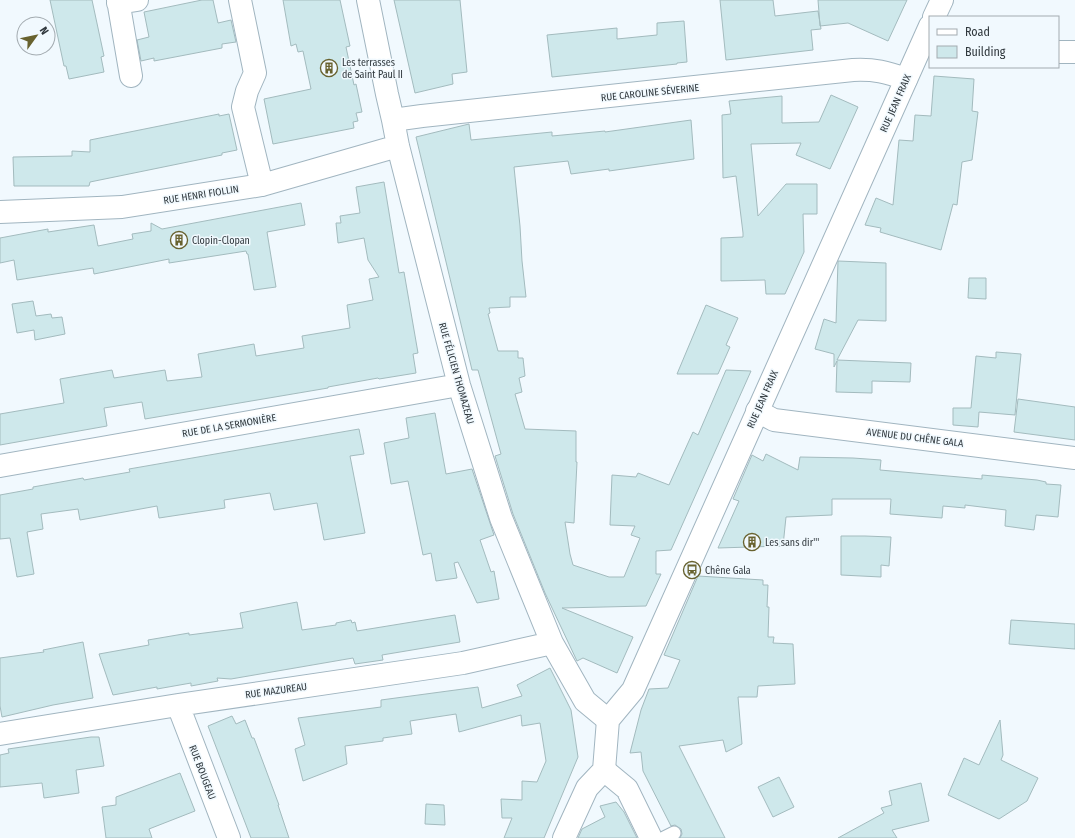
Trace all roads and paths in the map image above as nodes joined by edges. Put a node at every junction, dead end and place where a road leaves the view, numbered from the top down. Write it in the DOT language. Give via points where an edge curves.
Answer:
graph roads {
  1 [pos="240,0"];
  2 [pos="368,0"];
  3 [pos="942,0"];
  4 [pos="124,1"];
  5 [pos="934,16"];
  6 [pos="929,29"];
  7 [pos="1059,52"];
  8 [pos="1075,52"];
  9 [pos="917,67"];
  10 [pos="131,76"];
  11 [pos="394,120"];
  12 [pos="398,146"];
  13 [pos="262,184"];
  14 [pos="0,212"];
  15 [pos="459,385"];
  16 [pos="757,411"];
  17 [pos="1075,458"];
  18 [pos="0,466"];
  19 [pos="552,644"];
  20 [pos="178,705"];
  21 [pos="608,720"];
  22 [pos="0,734"];
  23 [pos="604,770"];
  24 [pos="229,838"];
  25 [pos="564,838"];
  26 [pos="651,838"];
  1 -- 13 [label="street" via="255,73 243,107"];
  2 -- 11 [label="street, RUE FÉLICIEN THOMAZEAU" via="386,94"];
  3 -- 5 [label="street"];
  4 -- 10 [label="street"];
  6 -- 9 [label="street, RUE JEAN FRAIX"];
  7 -- 8 [label="street"];
  9 -- 11 [label="street, RUE CAROLINE SÉVERINE" via="888,72 871,69 853,70"];
  9 -- 16 [label="street, RUE JEAN FRAIX"];
  11 -- 12 [label="street, RUE FÉLICIEN THOMAZEAU"];
  12 -- 13 [label="street, RUE HENRI FIOLLIN"];
  12 -- 15 [label="street, RUE FÉLICIEN THOMAZEAU"];
  13 -- 14 [label="street, RUE HENRI FIOLLIN" via="122,207"];
  15 -- 18 [label="street, RUE DE LA SERMONIÈRE"];
  15 -- 19 [label="street, RUE FÉLICIEN THOMAZEAU" via="501,518"];
  16 -- 17 [label="street, AVENUE DU CHÊNE GALA" via="774,420"];
  16 -- 21 [label="street, RUE JEAN FRAIX" via="633,690"];
  19 -- 20 [label="street, RUE MAZUREAU" via="463,663"];
  19 -- 21 [label="street, RUE FÉLICIEN THOMAZEAU" via="585,701"];
  20 -- 22 [label="street, RUE MAZUREAU"];
  20 -- 24 [label="street, RUE BOUGEAU"];
  21 -- 23 [label="street"];
  23 -- 25 [label="street" via="587,788"];
  23 -- 26 [label="street" via="627,788"];
}
